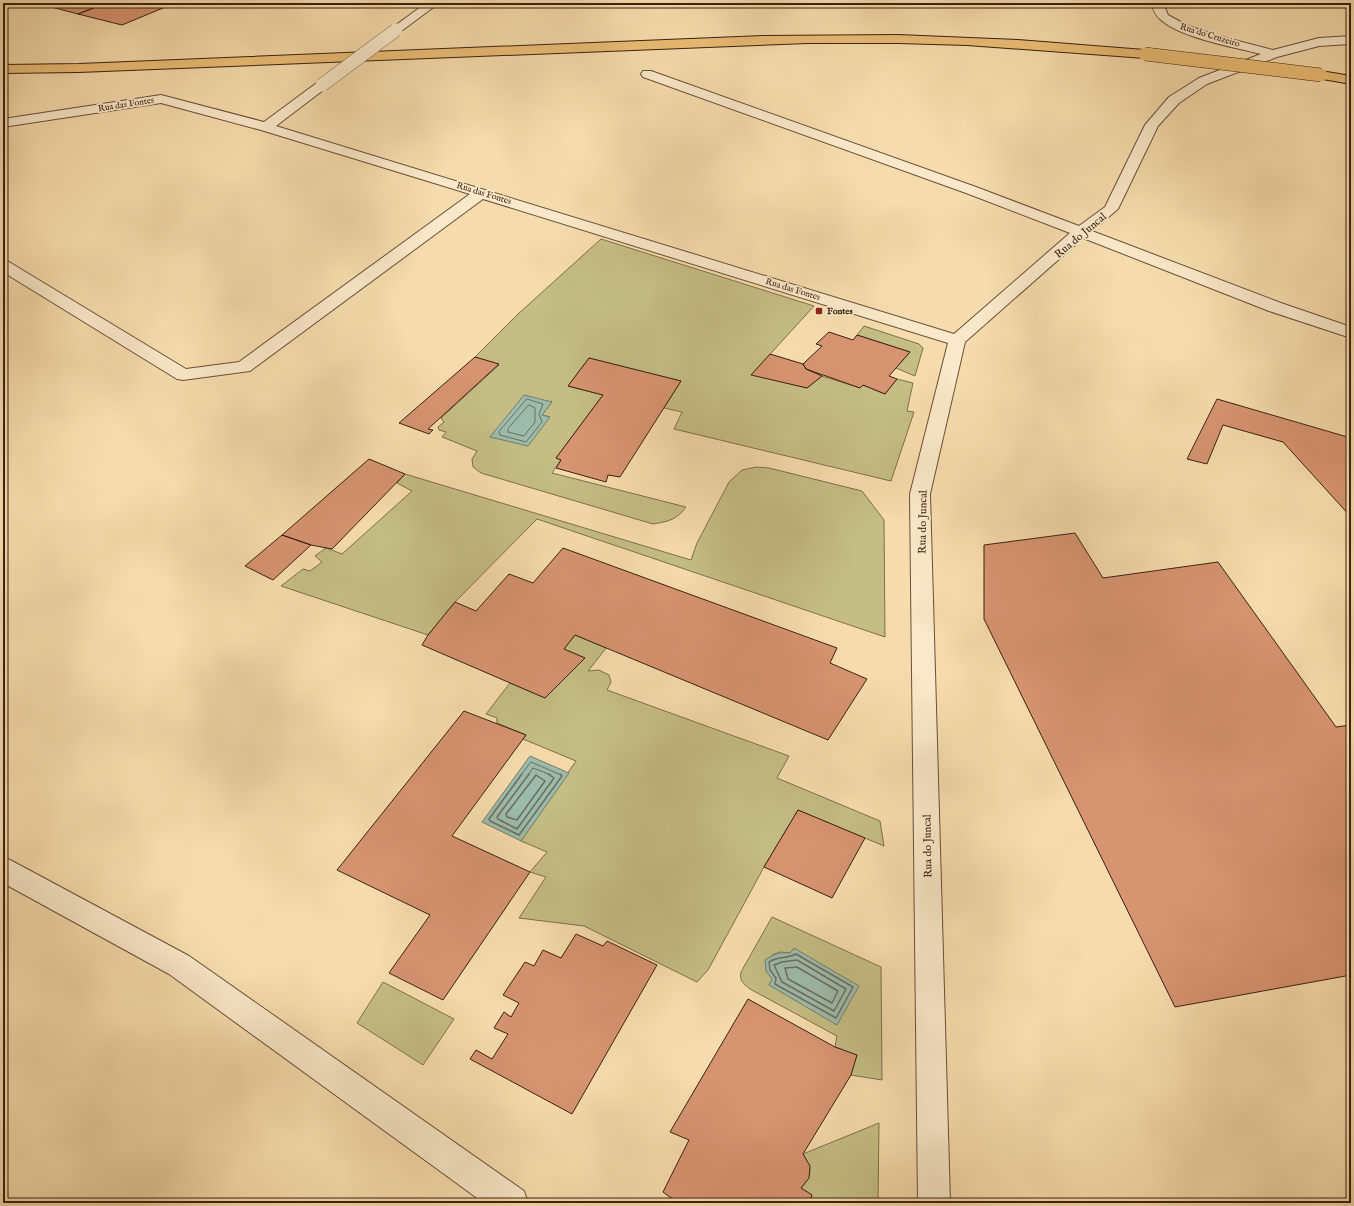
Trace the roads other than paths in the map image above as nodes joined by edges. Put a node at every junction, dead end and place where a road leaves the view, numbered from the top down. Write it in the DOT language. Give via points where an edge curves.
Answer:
graph roads {
  1 [pos="433,3"];
  2 [pos="1157,3"];
  3 [pos="1351,40"];
  4 [pos="1273,54"];
  5 [pos="3,69"];
  6 [pos="647,74"];
  7 [pos="1351,80"];
  8 [pos="3,123"];
  9 [pos="266,127"];
  10 [pos="481,192"];
  11 [pos="1081,232"];
  12 [pos="3,265"];
  13 [pos="1351,333"];
  14 [pos="957,340"];
  15 [pos="3,869"];
  16 [pos="512,1203"];
  17 [pos="934,1203"];
  1 -- 9 [label="street, bridge"];
  2 -- 4 [label="street, Rua do Cruzeiro" via="1164,17 1174,24"];
  3 -- 4 [label="street, Rua do Juncal" via="1319,42"];
  4 -- 11 [label="street, Rua do Juncal" via="1203,81 1174,100 1152,124 1111,209"];
  5 -- 7 [label="main road, bridge" via="843,38 998,43 1145,54"];
  6 -- 11 [label="street" via="972,190"];
  8 -- 9 [label="street, Rua das Fontes" via="161,99"];
  9 -- 10 [label="street, Rua das Fontes"];
  10 -- 12 [label="street" via="244,367 183,375"];
  10 -- 14 [label="street, Rua das Fontes"];
  11 -- 13 [label="street" via="1275,307"];
  11 -- 14 [label="street, Rua do Juncal"];
  14 -- 17 [label="street, Rua do Juncal" via="920,494"];
  15 -- 16 [label="street" via="179,965"];
}
